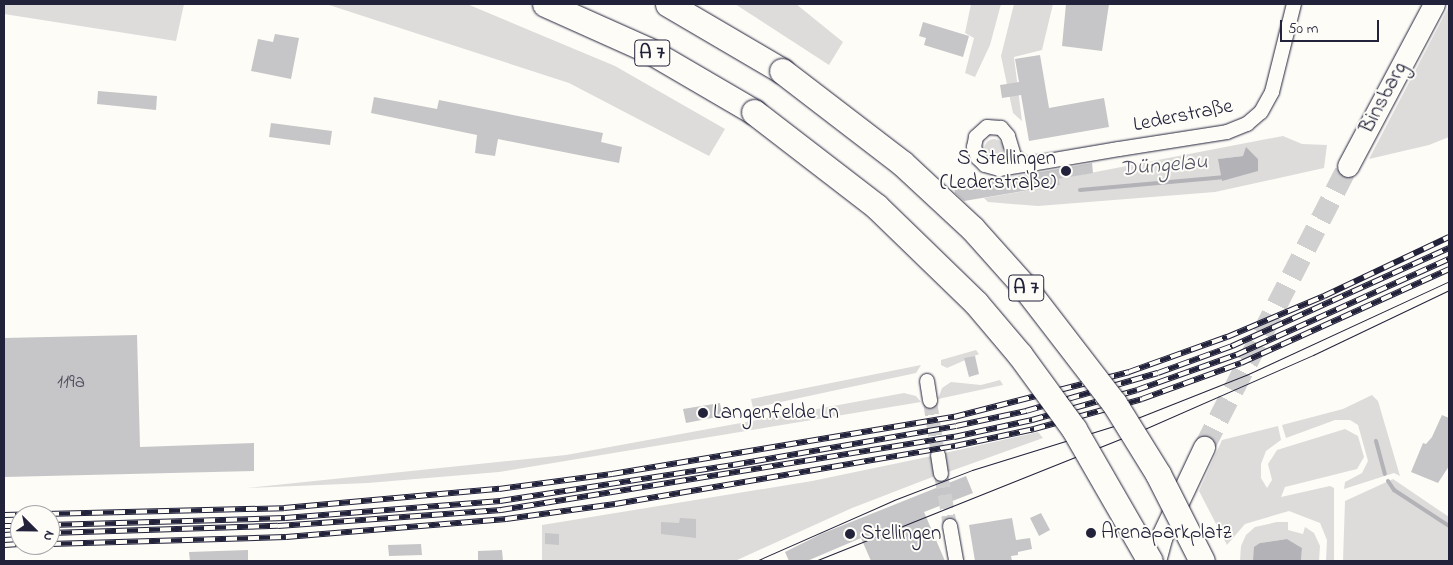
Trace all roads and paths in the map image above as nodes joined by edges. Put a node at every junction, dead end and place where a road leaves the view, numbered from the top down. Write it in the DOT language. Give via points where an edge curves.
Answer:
graph roads {
  1 [pos="545,4"];
  2 [pos="668,4"];
  3 [pos="1294,4"];
  4 [pos="1434,4"];
  5 [pos="1025,165"];
  6 [pos="1348,166"];
  7 [pos="927,381"];
  8 [pos="930,401"];
  9 [pos="1204,447"];
  10 [pos="938,455"];
  11 [pos="942,474"];
  12 [pos="950,526"];
  13 [pos="1161,538"];
  14 [pos="956,561"];
  15 [pos="1142,561"];
  16 [pos="1150,561"];
  17 [pos="1155,561"];
  18 [pos="1202,561"];
  1 -- 16 [label="highway, A 7, bridge" via="648,50 754,112 876,206 976,303 1020,355 1074,429"];
  2 -- 18 [label="highway, A 7, bridge" via="782,72 902,163 972,228 1023,285 1114,403 1158,474"];
  3 -- 5 [label="street, Lederstraße" via="1272,92 1261,112 1247,124 1227,132"];
  4 -- 6 [label="main road, Binsbarg"];
  5 -- 5 [label="street, Lederstraße" via="1014,156 1006,132 996,126 987,127 976,137 976,154 985,165 999,169"];
  7 -- 8 [label="street"];
  9 -- 13 [label="main road"];
  10 -- 11 [label="street"];
  12 -- 14 [label="street"];
  13 -- 15 [label="main road"];
  13 -- 17 [label="main road"];
}
